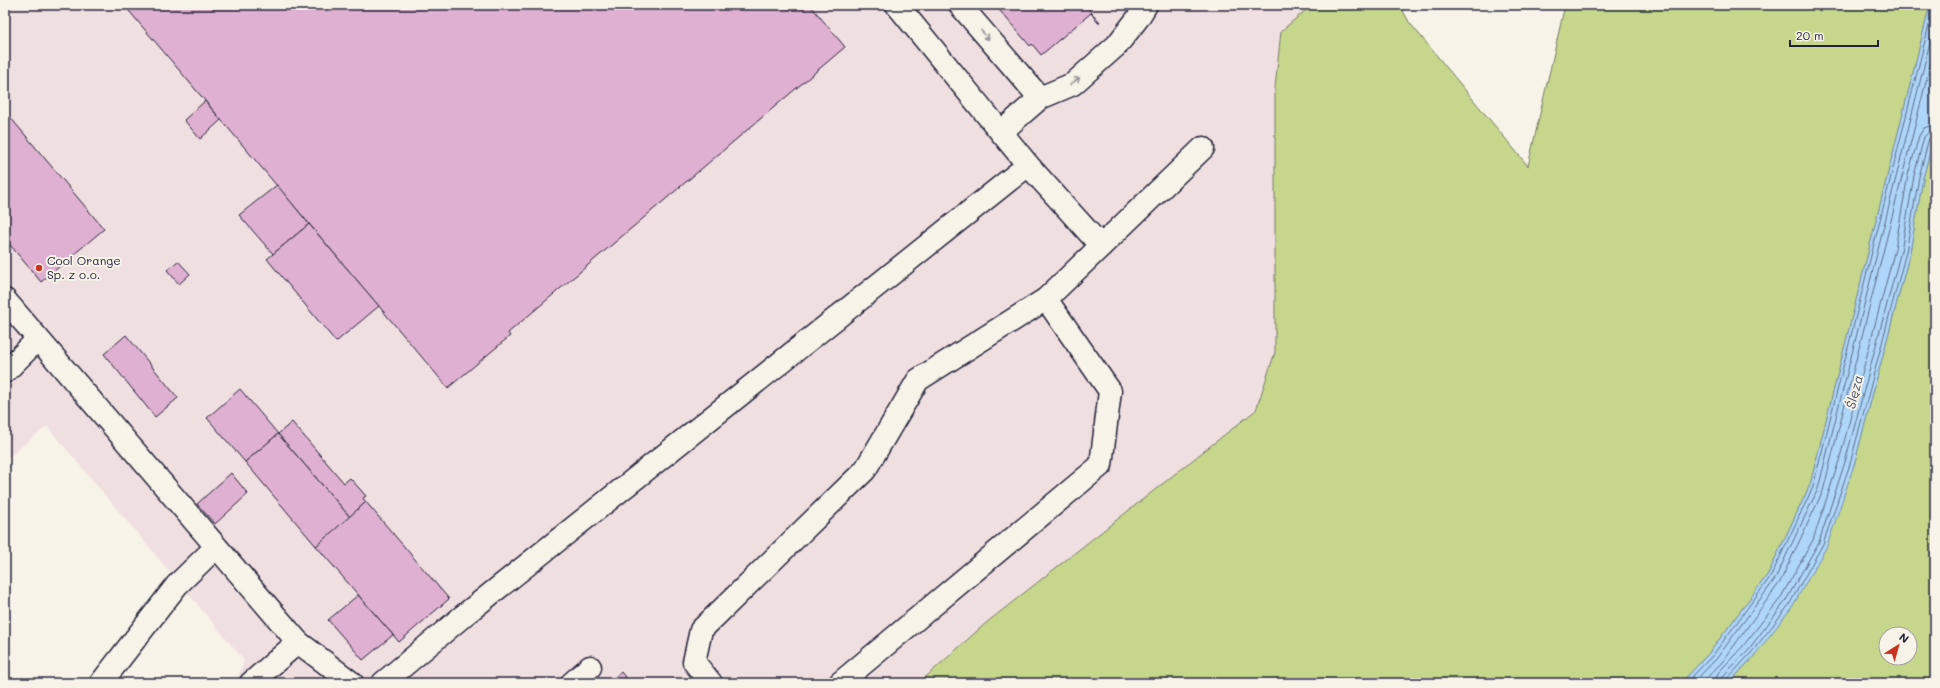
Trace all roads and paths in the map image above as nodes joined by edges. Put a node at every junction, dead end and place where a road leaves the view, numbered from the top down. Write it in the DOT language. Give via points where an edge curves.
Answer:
graph roads {
  1 [pos="896,5"];
  2 [pos="960,5"];
  3 [pos="1146,5"];
  4 [pos="1040,98"];
  5 [pos="1001,132"];
  6 [pos="1203,148"];
  7 [pos="1028,165"];
  8 [pos="1101,246"];
  9 [pos="1046,299"];
  10 [pos="5,300"];
  11 [pos="38,340"];
  12 [pos="5,372"];
  13 [pos="216,546"];
  14 [pos="298,642"];
  15 [pos="590,667"];
  16 [pos="101,683"];
  17 [pos="250,683"];
  18 [pos="352,683"];
  19 [pos="383,683"];
  20 [pos="572,683"];
  21 [pos="711,683"];
  22 [pos="840,683"];
  1 -- 5 [label="lane"];
  2 -- 4 [label="lane, one-way"];
  4 -- 3 [label="lane, one-way" via="1073,84 1117,45"];
  4 -- 5 [label="lane"];
  5 -- 7 [label="lane"];
  6 -- 8 [label="lane"];
  7 -- 8 [label="lane"];
  7 -- 19 [label="lane" via="469,611"];
  8 -- 9 [label="lane"];
  9 -- 21 [label="lane" via="918,380 865,470 701,630 694,662"];
  9 -- 22 [label="lane" via="1110,391 1101,465"];
  10 -- 11 [label="lane"];
  11 -- 12 [label="lane"];
  11 -- 13 [label="lane"];
  13 -- 14 [label="lane"];
  13 -- 16 [label="lane" via="177,585"];
  14 -- 17 [label="lane"];
  14 -- 18 [label="lane"];
  15 -- 20 [label="lane"];
}
